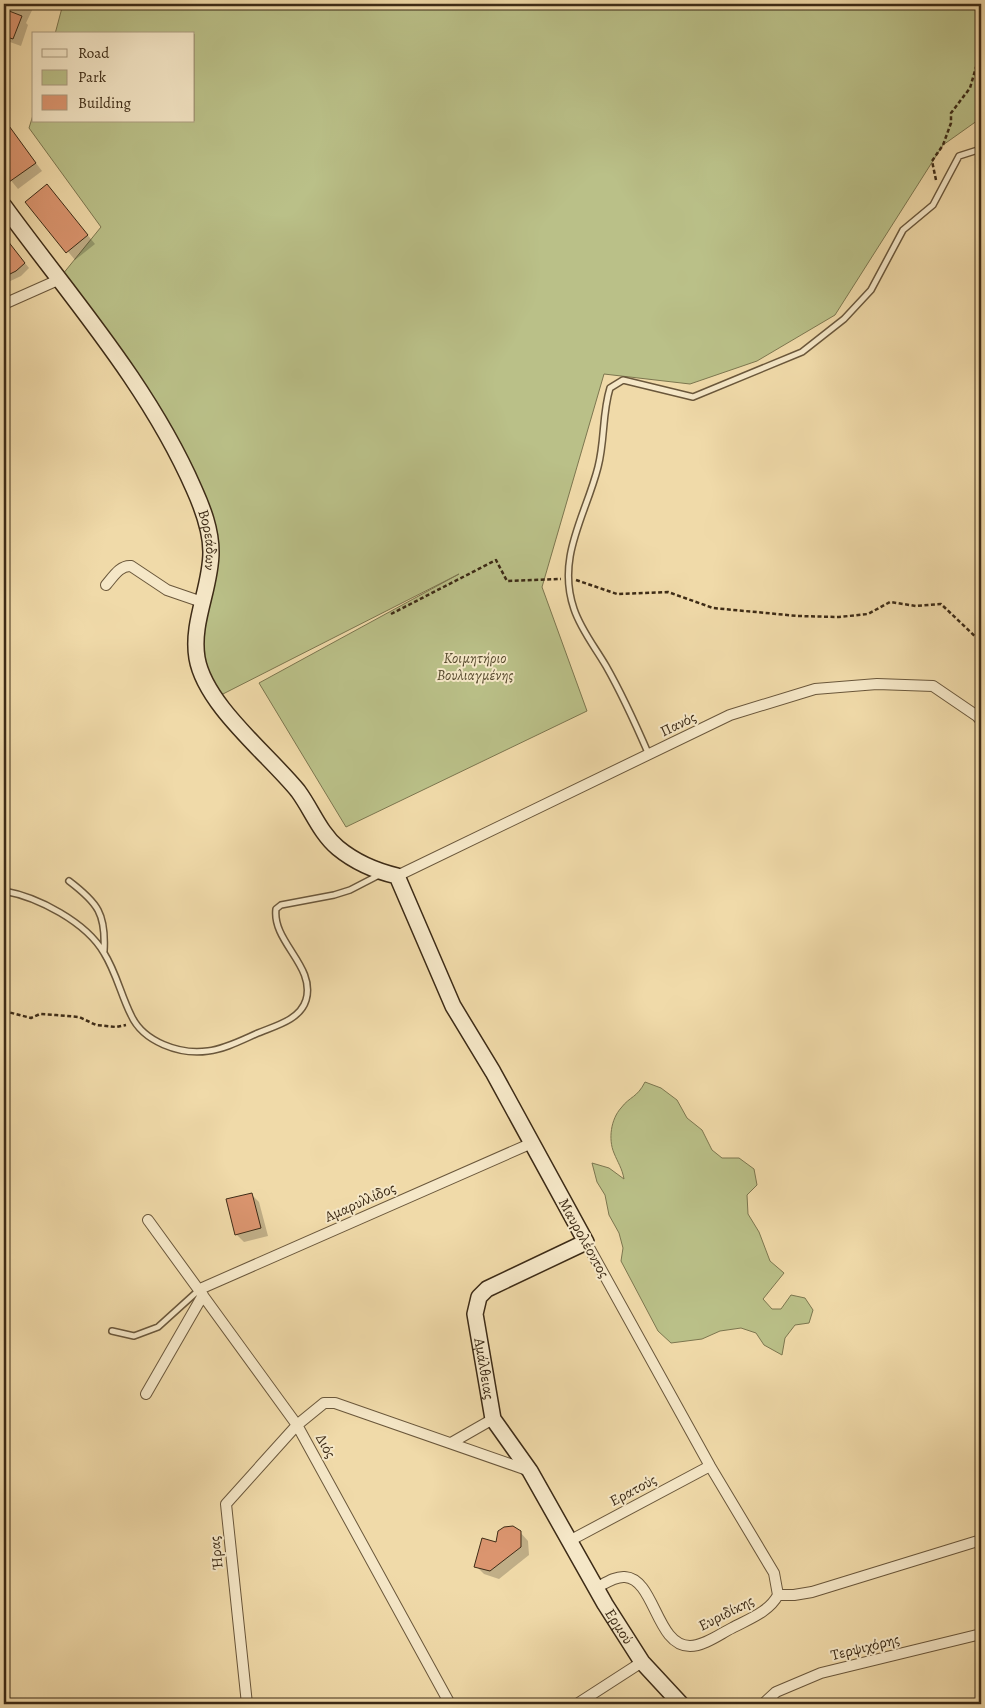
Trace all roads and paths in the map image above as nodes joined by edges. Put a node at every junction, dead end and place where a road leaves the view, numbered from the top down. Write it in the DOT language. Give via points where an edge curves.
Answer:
graph roads {
  1 [pos="981,50"];
  2 [pos="981,150"];
  3 [pos="941,191"];
  4 [pos="4,206"];
  5 [pos="58,280"];
  6 [pos="4,304"];
  7 [pos="567,578"];
  8 [pos="106,585"];
  9 [pos="202,602"];
  10 [pos="391,614"];
  11 [pos="981,642"];
  12 [pos="981,721"];
  13 [pos="648,755"];
  14 [pos="390,874"];
  15 [pos="69,881"];
  16 [pos="4,892"];
  17 [pos="104,952"];
  18 [pos="4,1011"];
  19 [pos="136,1023"];
  20 [pos="532,1143"];
  21 [pos="148,1220"];
  22 [pos="586,1242"];
  23 [pos="202,1292"];
  24 [pos="112,1331"];
  25 [pos="146,1394"];
  26 [pos="493,1419"];
  27 [pos="298,1425"];
  28 [pos="451,1443"];
  29 [pos="710,1466"];
  30 [pos="530,1471"];
  31 [pos="570,1540"];
  32 [pos="981,1540"];
  33 [pos="596,1588"];
  34 [pos="778,1595"];
  35 [pos="981,1634"];
  36 [pos="642,1662"];
  37 [pos="247,1704"];
  38 [pos="450,1704"];
  39 [pos="577,1704"];
  40 [pos="680,1704"];
  41 [pos="763,1704"];
  1 -- 3 [label="path" via="970,88 951,112 951,123 943,145 932,161"];
  2 -- 3 [label="lane" via="959,156"];
  3 -- 7 [label="lane" via="933,205 903,230 870,290 844,319 802,352 693,397 623,380 610,388 604,408 604,437 598,467 569,553"];
  4 -- 5 [label="street, Βορεάδων"];
  5 -- 6 [label="street"];
  5 -- 9 [label="street, Βορεάδων" via="108,344 158,418 194,489 211,545"];
  7 -- 10 [label="path" via="507,582 496,560"];
  7 -- 11 [label="path" via="617,594 668,592 713,608 798,616 868,614 890,602 916,606 942,604"];
  7 -- 13 [label="lane" via="574,609 620,692"];
  8 -- 9 [label="street" via="125,566 131,566 167,590"];
  9 -- 14 [label="street, Βορεάδων" via="196,653 203,679 213,696 297,790 328,839 353,858"];
  12 -- 13 [label="street, Πανός" via="933,686 877,684 815,689 730,715"];
  13 -- 14 [label="street, Πανός"];
  14 -- 19 [label="lane" via="334,896 286,902 276,909 277,925 306,981 307,999 291,1019 208,1052 161,1044 141,1031"];
  14 -- 20 [label="street, Μαυρολέοντος" via="453,1006"];
  15 -- 17 [label="lane" via="92,900 103,917"];
  16 -- 17 [label="lane" via="59,912 84,927"];
  17 -- 19 [label="lane"];
  18 -- 19 [label="path" via="31,1018 40,1014 79,1017 96,1025 116,1027"];
  20 -- 22 [label="street, Μαυρολέοντος"];
  20 -- 23 [label="street, Αμαρυλλίδος"];
  21 -- 23 [label="street, Διός"];
  22 -- 26 [label="street, Αμάλθειας" via="487,1289 479,1297 475,1314"];
  22 -- 29 [label="street, Μαυρολέοντος"];
  23 -- 24 [label="lane" via="158,1327 134,1336"];
  23 -- 25 [label="street"];
  23 -- 27 [label="street, Διός"];
  26 -- 28 [label="street"];
  26 -- 30 [label="street, Αμάλθειας"];
  27 -- 28 [label="street, Ήρας" via="324,1403 335,1403"];
  27 -- 37 [label="street, Ήρας" via="226,1504"];
  27 -- 38 [label="street, Διός"];
  28 -- 30 [label="street, Ήρας"];
  29 -- 31 [label="street, Ερατούς"];
  29 -- 34 [label="street, Μαυρολέοντος" via="774,1573"];
  30 -- 31 [label="street, Αμάλθειας"];
  31 -- 33 [label="street, Ερμού"];
  32 -- 34 [label="street" via="812,1592"];
  33 -- 34 [label="street, Ευριδίκης" via="623,1576 630,1578 639,1584 670,1636 680,1644 691,1646 763,1612"];
  33 -- 36 [label="street, Ερμού"];
  35 -- 41 [label="street, Τερψιχόρης" via="821,1673 776,1692"];
  36 -- 39 [label="street"];
  36 -- 40 [label="street, Ερμού"];
}
